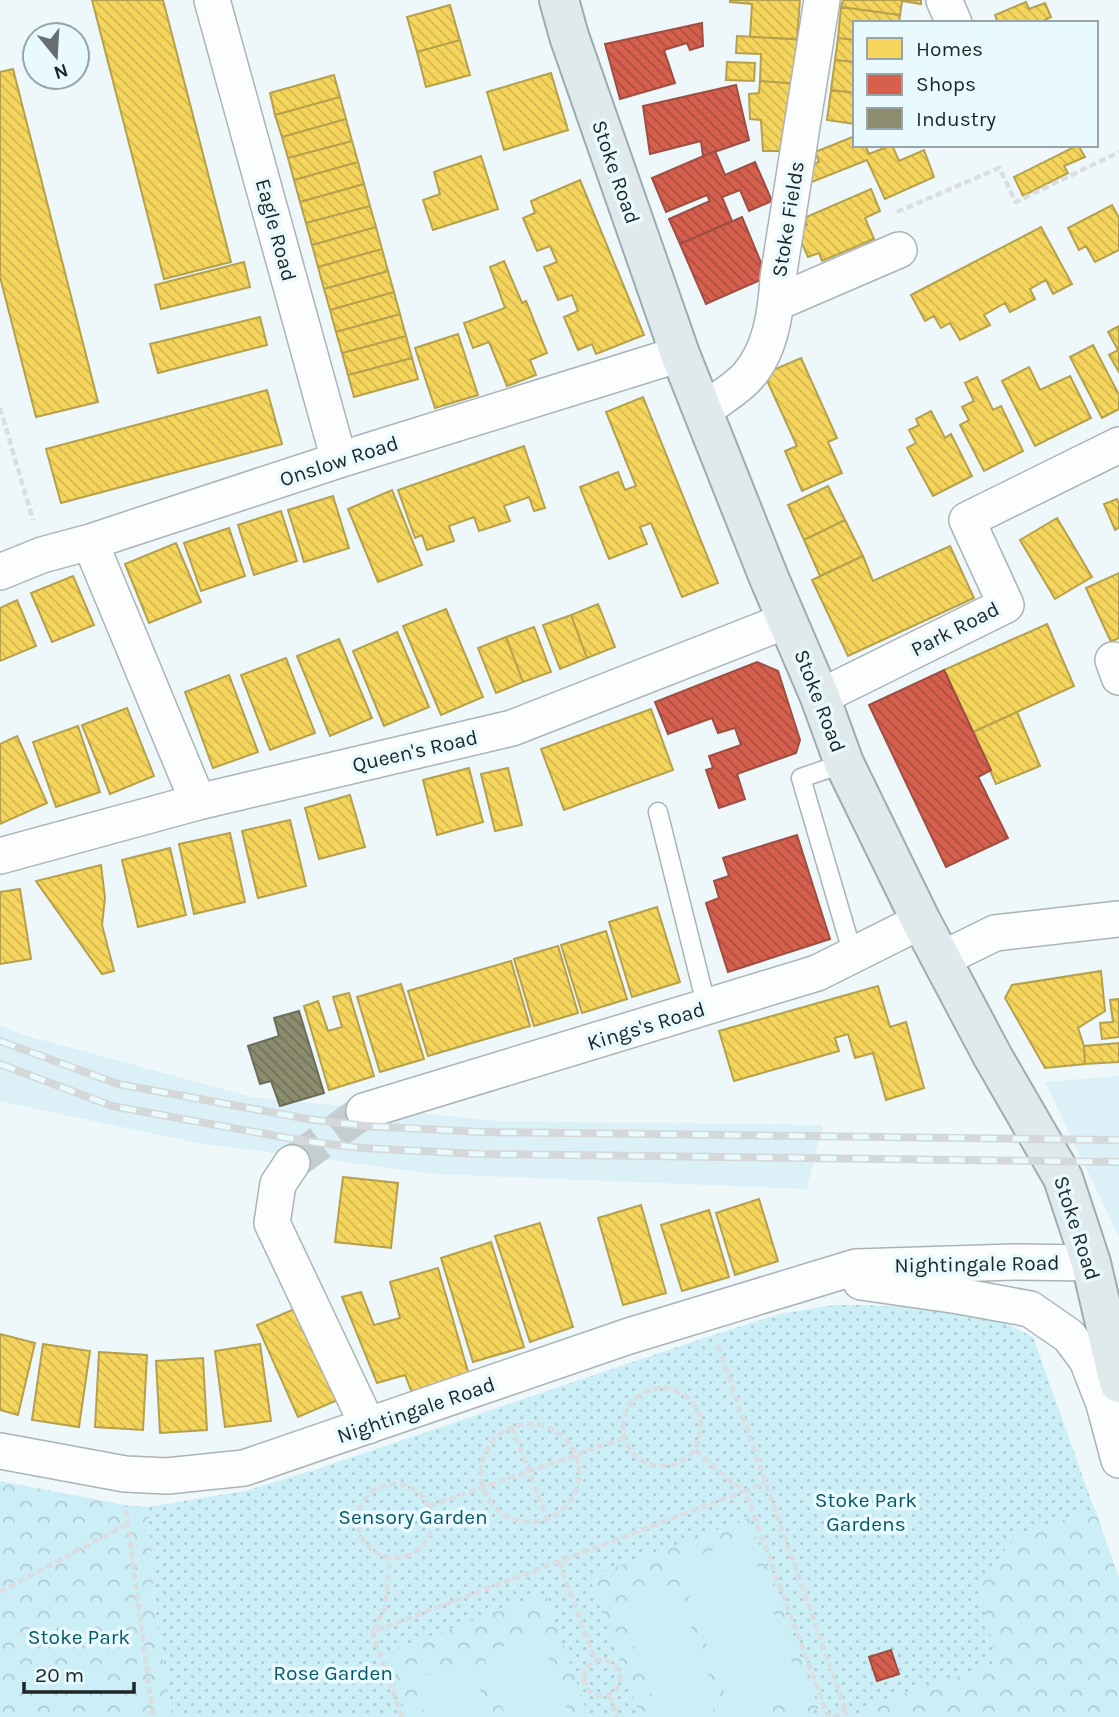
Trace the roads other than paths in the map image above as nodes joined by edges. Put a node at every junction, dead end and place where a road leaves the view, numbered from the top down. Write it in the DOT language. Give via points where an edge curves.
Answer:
graph roads {
  1 [pos="212,0"];
  2 [pos="559,0"];
  3 [pos="822,0"];
  4 [pos="944,0"];
  5 [pos="953,21"];
  6 [pos="899,250"];
  7 [pos="776,303"];
  8 [pos="680,354"];
  9 [pos="703,411"];
  10 [pos="1119,445"];
  11 [pos="339,460"];
  12 [pos="90,542"];
  13 [pos="0,572"];
  14 [pos="788,620"];
  15 [pos="820,697"];
  16 [pos="844,763"];
  17 [pos="198,802"];
  18 [pos="658,812"];
  19 [pos="16,852"];
  20 [pos="1119,919"];
  21 [pos="921,921"];
  22 [pos="853,954"];
  23 [pos="942,959"];
  24 [pos="707,1008"];
  25 [pos="364,1111"];
  26 [pos="292,1163"];
  27 [pos="1091,1263"];
  28 [pos="822,1276"];
  29 [pos="1119,1383"];
  30 [pos="368,1426"];
  31 [pos="0,1451"];
  32 [pos="1119,1460"];
  1 -- 11 [label="street, Eagle Road"];
  2 -- 8 [label="main road, Stoke Road"];
  3 -- 7 [label="street, Stoke Fields"];
  4 -- 5 [label="street"];
  6 -- 7 [label="street"];
  7 -- 9 [label="street, Stoke Fields" via="767,345 747,377"];
  8 -- 9 [label="main road, Stoke Road"];
  8 -- 11 [label="street, Onslow Road"];
  9 -- 14 [label="main road, Stoke Road"];
  10 -- 15 [label="street, Park Road" via="967,520 1006,605"];
  11 -- 12 [label="street, Onslow Road"];
  12 -- 13 [label="street, Onslow Road"];
  12 -- 17 [label="street"];
  14 -- 15 [label="main road, Stoke Road"];
  14 -- 17 [label="street, Queen's Road" via="512,727"];
  15 -- 16 [label="main road, Stoke Road"];
  16 -- 21 [label="main road, Stoke Road"];
  16 -- 22 [label="lane" via="801,779"];
  17 -- 19 [label="street, Queen's Road"];
  18 -- 24 [label="lane"];
  20 -- 23 [label="street" via="995,933"];
  21 -- 22 [label="street, Kings's Road"];
  21 -- 23 [label="main road, Stoke Road"];
  22 -- 24 [label="street, Kings's Road" via="817,973"];
  23 -- 27 [label="main road, Stoke Road" via="1063,1178"];
  24 -- 25 [label="street, Kings's Road"];
  26 -- 30 [label="street" via="278,1185 272,1223"];
  27 -- 28 [label="street, Nightingale Road" via="856,1267"];
  27 -- 29 [label="main road, Stoke Road"];
  28 -- 30 [label="street, Nightingale Road"];
  28 -- 32 [label="street, Nightingale Road" via="1030,1309 1069,1336 1087,1360"];
  30 -- 31 [label="street, Nightingale Road" via="244,1468 167,1476 125,1474"];
}
